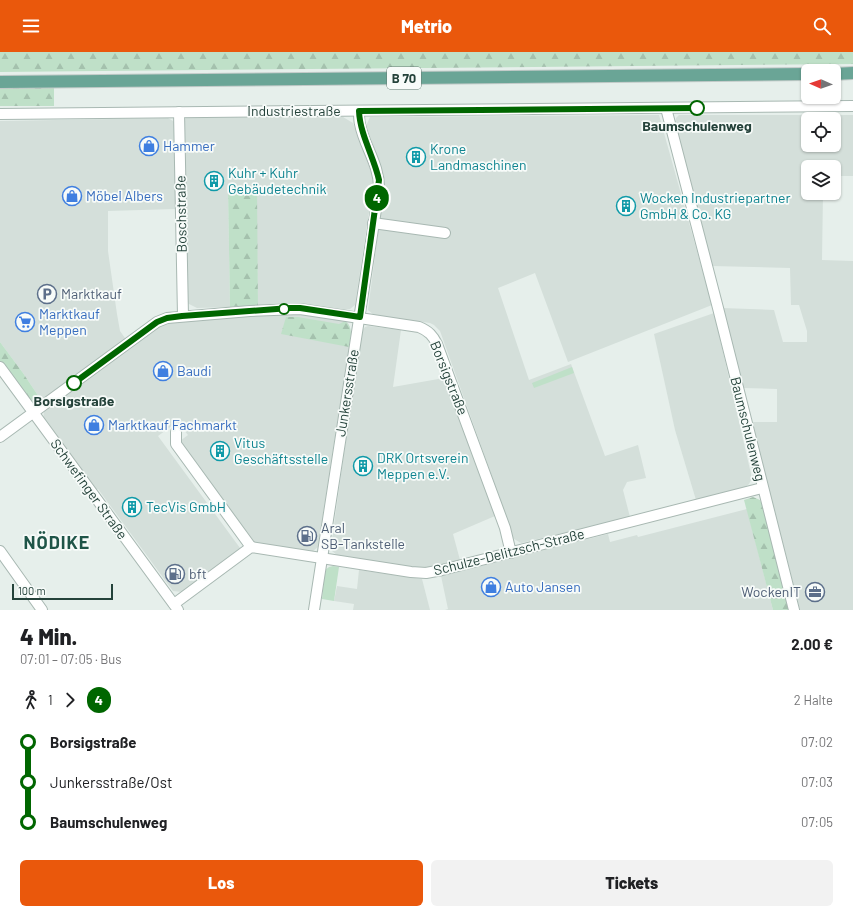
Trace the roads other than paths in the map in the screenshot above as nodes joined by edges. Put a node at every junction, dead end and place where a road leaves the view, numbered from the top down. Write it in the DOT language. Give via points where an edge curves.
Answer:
graph roads {
  1 [pos="853,73"];
  2 [pos="801,74"];
  3 [pos="841,74"];
  4 [pos="0,82"];
  5 [pos="853,106"];
  6 [pos="666,108"];
  7 [pos="359,111"];
  8 [pos="179,112"];
  9 [pos="0,114"];
  10 [pos="373,223"];
  11 [pos="444,233"];
  12 [pos="182,316"];
  13 [pos="360,317"];
  14 [pos="0,367"];
  15 [pos="33,413"];
  16 [pos="176,432"];
  17 [pos="0,438"];
  18 [pos="762,488"];
  19 [pos="251,547"];
  20 [pos="0,551"];
  21 [pos="511,553"];
  22 [pos="322,559"];
  23 [pos="176,607"];
  24 [pos="42,610"];
  25 [pos="314,610"];
  26 [pos="794,610"];
  1 -- 3 [label="main road"];
  2 -- 4 [label="main road, B 70"];
  5 -- 6 [label="street, Industriestraße"];
  6 -- 7 [label="street, Industriestraße"];
  6 -- 18 [label="street, Baumschulenweg"];
  7 -- 8 [label="street, Industriestraße"];
  7 -- 10 [label="street, Junkersstraße" via="360,124 379,180"];
  8 -- 9 [label="street, Industriestraße"];
  8 -- 12 [label="street, Boschstraße"];
  10 -- 11 [label="street"];
  10 -- 13 [label="street, Junkersstraße"];
  12 -- 13 [label="street, Borsigstraße" via="300,308"];
  12 -- 15 [label="street, Borsigstraße" via="157,322"];
  13 -- 21 [label="street, Borsigstraße" via="420,327 433,336 490,486"];
  13 -- 22 [label="street, Junkersstraße"];
  14 -- 15 [label="street, Schwefinger Straße"];
  15 -- 17 [label="street, Borsigstraße"];
  15 -- 23 [label="street, Schwefinger Straße"];
  16 -- 19 [label="street" via="176,444"];
  18 -- 21 [label="street, Schulze-Delitzsch-Straße"];
  18 -- 26 [label="street, Baumschulenweg"];
  19 -- 22 [label="street, Schulze-Delitzsch-Straße"];
  19 -- 23 [label="street"];
  20 -- 24 [label="street"];
  21 -- 22 [label="street, Schulze-Delitzsch-Straße" via="426,573"];
  22 -- 25 [label="street, Junkersstraße"];
}
